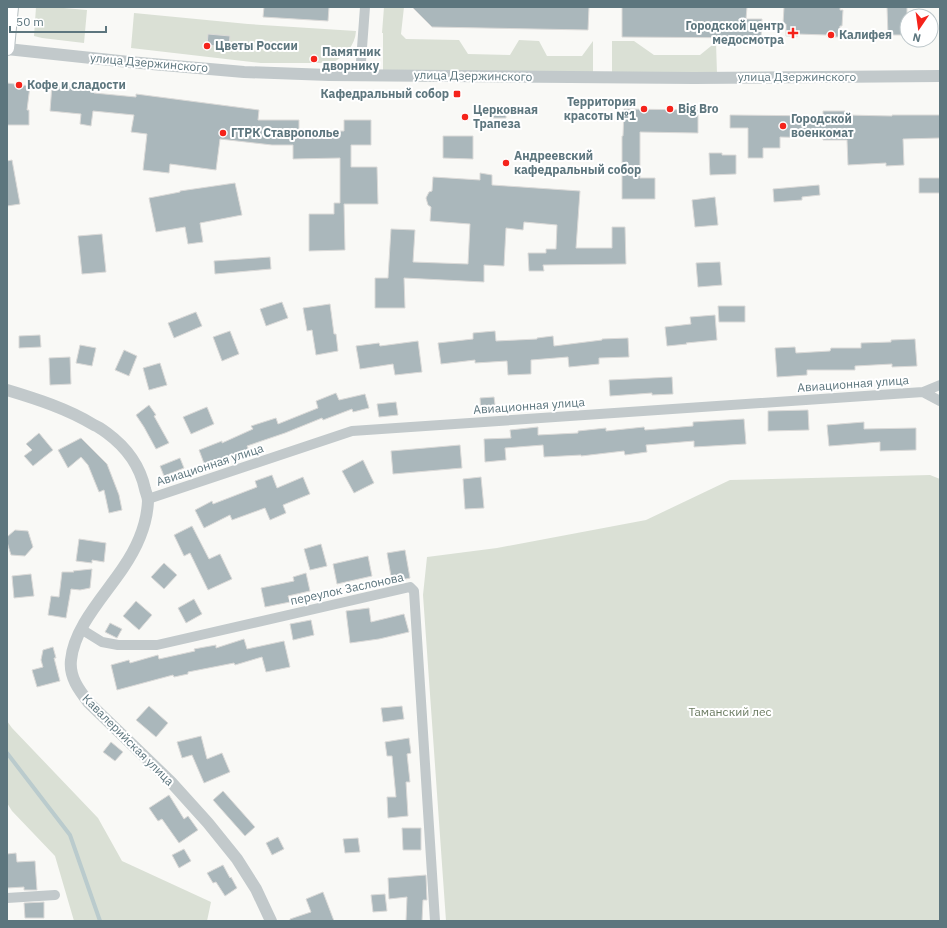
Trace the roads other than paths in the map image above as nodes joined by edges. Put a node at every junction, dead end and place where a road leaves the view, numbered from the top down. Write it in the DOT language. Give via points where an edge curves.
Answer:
graph roads {
  1 [pos="11,7"];
  2 [pos="365,7"];
  3 [pos="7,49"];
  4 [pos="360,75"];
  5 [pos="940,76"];
  6 [pos="940,385"];
  7 [pos="7,390"];
  8 [pos="923,392"];
  9 [pos="940,401"];
  10 [pos="148,499"];
  11 [pos="81,629"];
  12 [pos="55,895"];
  13 [pos="7,898"];
  14 [pos="271,921"];
  15 [pos="435,921"];
  1 -- 3 [label="main road"];
  2 -- 4 [label="street"];
  3 -- 4 [label="street, улица Дзержинского" via="244,72"];
  4 -- 5 [label="street, улица Дзержинского" via="688,78"];
  6 -- 8 [label="street, Авиационная улица"];
  7 -- 10 [label="street, Кавалерийская улица" via="85,419 106,432 123,446 135,462"];
  8 -- 9 [label="street, Авиационная улица"];
  8 -- 10 [label="street, Авиационная улица" via="352,431"];
  10 -- 11 [label="street, Кавалерийская улица" via="147,515 135,548"];
  11 -- 14 [label="street, Кавалерийская улица" via="71,660 72,674 78,689 208,822 256,889"];
  11 -- 15 [label="street, переулок Заслонова" via="102,642 118,645 157,645 410,587 414,591"];
  12 -- 13 [label="street"];
}
